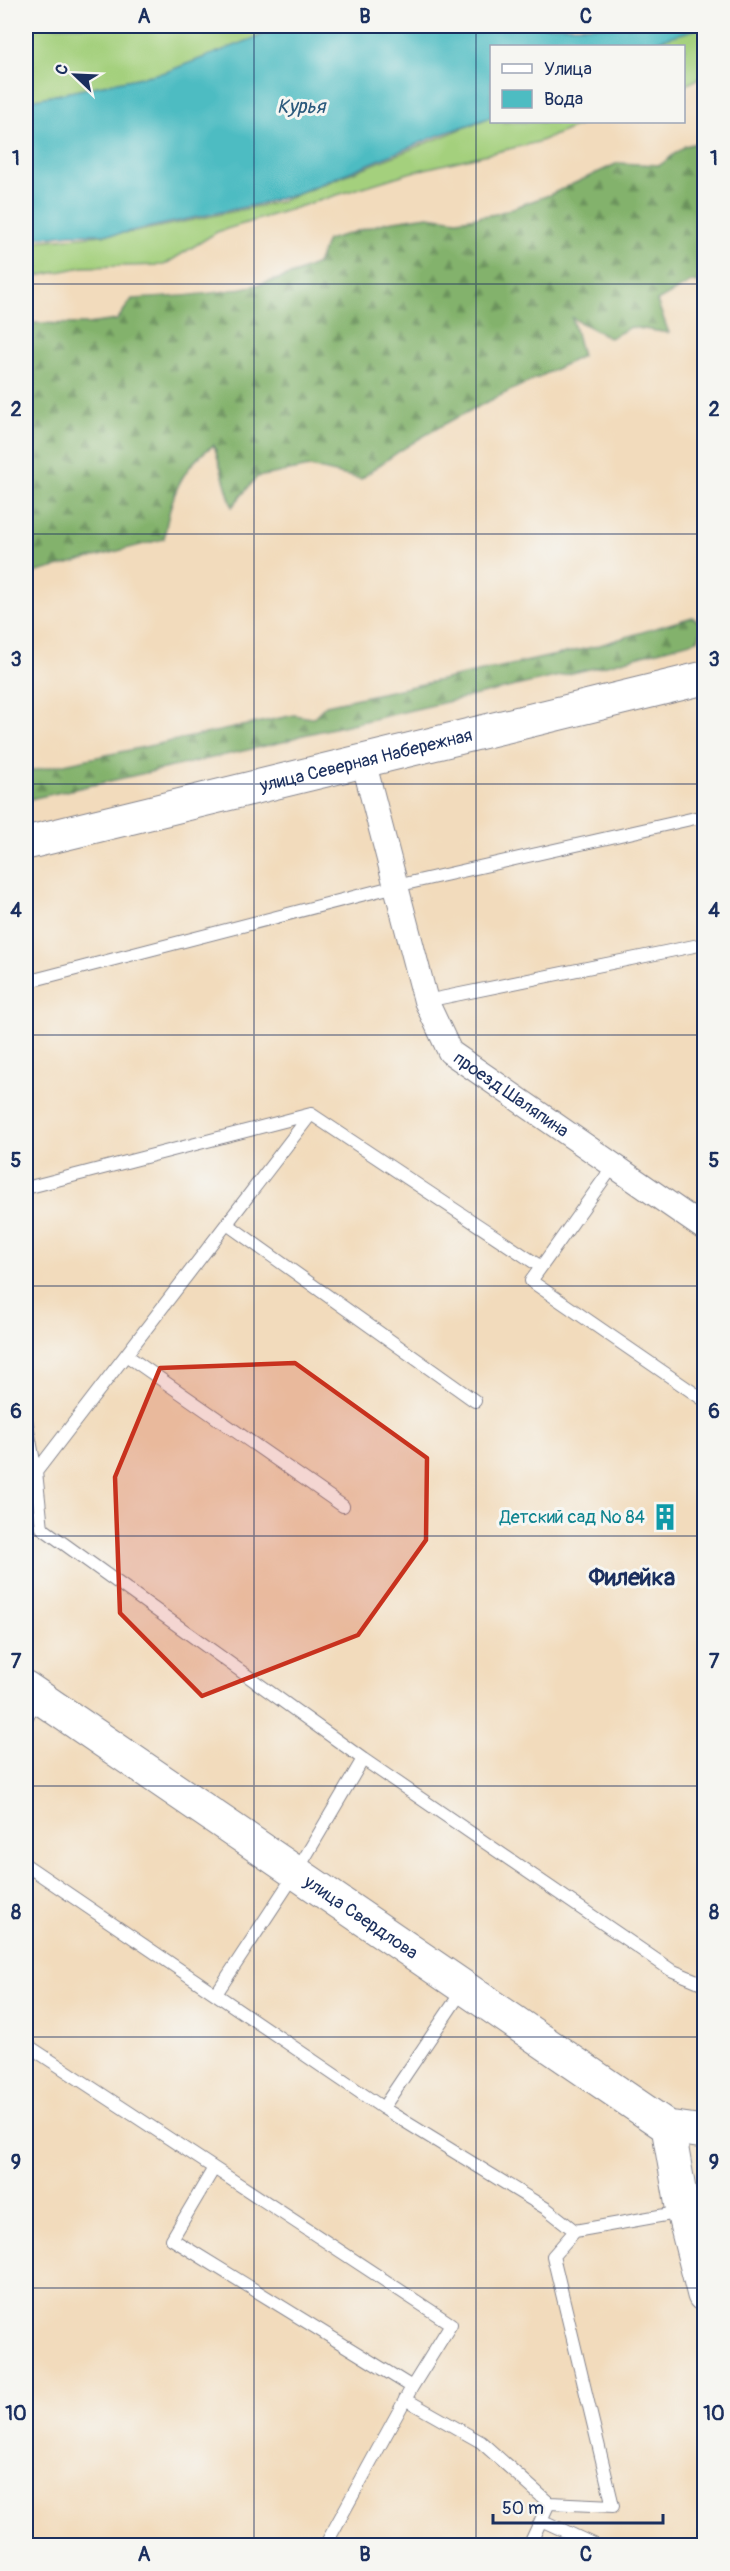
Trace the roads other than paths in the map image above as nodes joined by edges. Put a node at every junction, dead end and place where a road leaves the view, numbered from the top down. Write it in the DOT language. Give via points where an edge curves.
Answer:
graph roads {
  1 [pos="705,678"];
  2 [pos="363,760"];
  3 [pos="705,816"];
  4 [pos="26,843"];
  5 [pos="396,886"];
  6 [pos="705,944"];
  7 [pos="26,982"];
  8 [pos="426,1001"];
  9 [pos="311,1114"];
  10 [pos="614,1165"];
  11 [pos="26,1188"];
  12 [pos="227,1224"];
  13 [pos="705,1228"];
  14 [pos="541,1267"];
  15 [pos="126,1355"];
  16 [pos="705,1400"];
  17 [pos="475,1401"];
  18 [pos="26,1419"];
  19 [pos="36,1472"];
  20 [pos="26,1485"];
  21 [pos="343,1506"];
  22 [pos="30,1701"];
  23 [pos="363,1759"];
  24 [pos="26,1865"];
  25 [pos="297,1871"];
  26 [pos="705,1984"];
  27 [pos="465,1987"];
  28 [pos="216,1994"];
  29 [pos="30,2047"];
  30 [pos="383,2108"];
  31 [pos="668,2127"];
  32 [pos="705,2132"];
  33 [pos="214,2168"];
  34 [pos="683,2212"];
  35 [pos="575,2231"];
  36 [pos="705,2295"];
  37 [pos="412,2386"];
  38 [pos="405,2399"];
  39 [pos="549,2504"];
  40 [pos="541,2520"];
  41 [pos="325,2546"];
  42 [pos="529,2546"];
  43 [pos="597,2546"];
  1 -- 2 [label="street, улица Северная Набережная"];
  2 -- 4 [label="street, улица Северная Набережная"];
  2 -- 5 [label="street, проезд Шаляпина"];
  3 -- 5 [label="lane"];
  5 -- 7 [label="lane"];
  5 -- 8 [label="street, проезд Шаляпина"];
  6 -- 8 [label="lane"];
  8 -- 10 [label="street, проезд Шаляпина" via="450,1052"];
  9 -- 11 [label="lane"];
  9 -- 12 [label="lane"];
  9 -- 14 [label="lane"];
  10 -- 13 [label="street, проезд Шаляпина"];
  10 -- 14 [label="lane"];
  12 -- 15 [label="lane"];
  12 -- 17 [label="lane"];
  14 -- 16 [label="lane" via="531,1281"];
  15 -- 19 [label="lane"];
  15 -- 21 [label="lane"];
  18 -- 19 [label="lane"];
  19 -- 20 [label="lane"];
  19 -- 23 [label="lane" via="42,1528"];
  22 -- 25 [label="street, улица Свердлова"];
  23 -- 25 [label="lane"];
  23 -- 26 [label="lane" via="671,1970"];
  24 -- 28 [label="lane"];
  25 -- 27 [label="street, улица Свердлова"];
  25 -- 28 [label="lane"];
  27 -- 30 [label="lane"];
  27 -- 31 [label="street, улица Свердлова"];
  28 -- 30 [label="lane"];
  29 -- 33 [label="lane"];
  30 -- 35 [label="lane" via="547,2209"];
  31 -- 32 [label="street, улица Свердлова"];
  31 -- 34 [label="street"];
  33 -- 37 [label="lane" via="451,2324"];
  33 -- 37 [label="lane" via="172,2239"];
  34 -- 35 [label="lane"];
  34 -- 36 [label="street"];
  35 -- 39 [label="lane" via="553,2256 613,2506"];
  37 -- 38 [label="lane"];
  38 -- 39 [label="lane" via="481,2442"];
  38 -- 41 [label="lane"];
  39 -- 40 [label="lane"];
  40 -- 42 [label="lane"];
  40 -- 43 [label="lane"];
}
